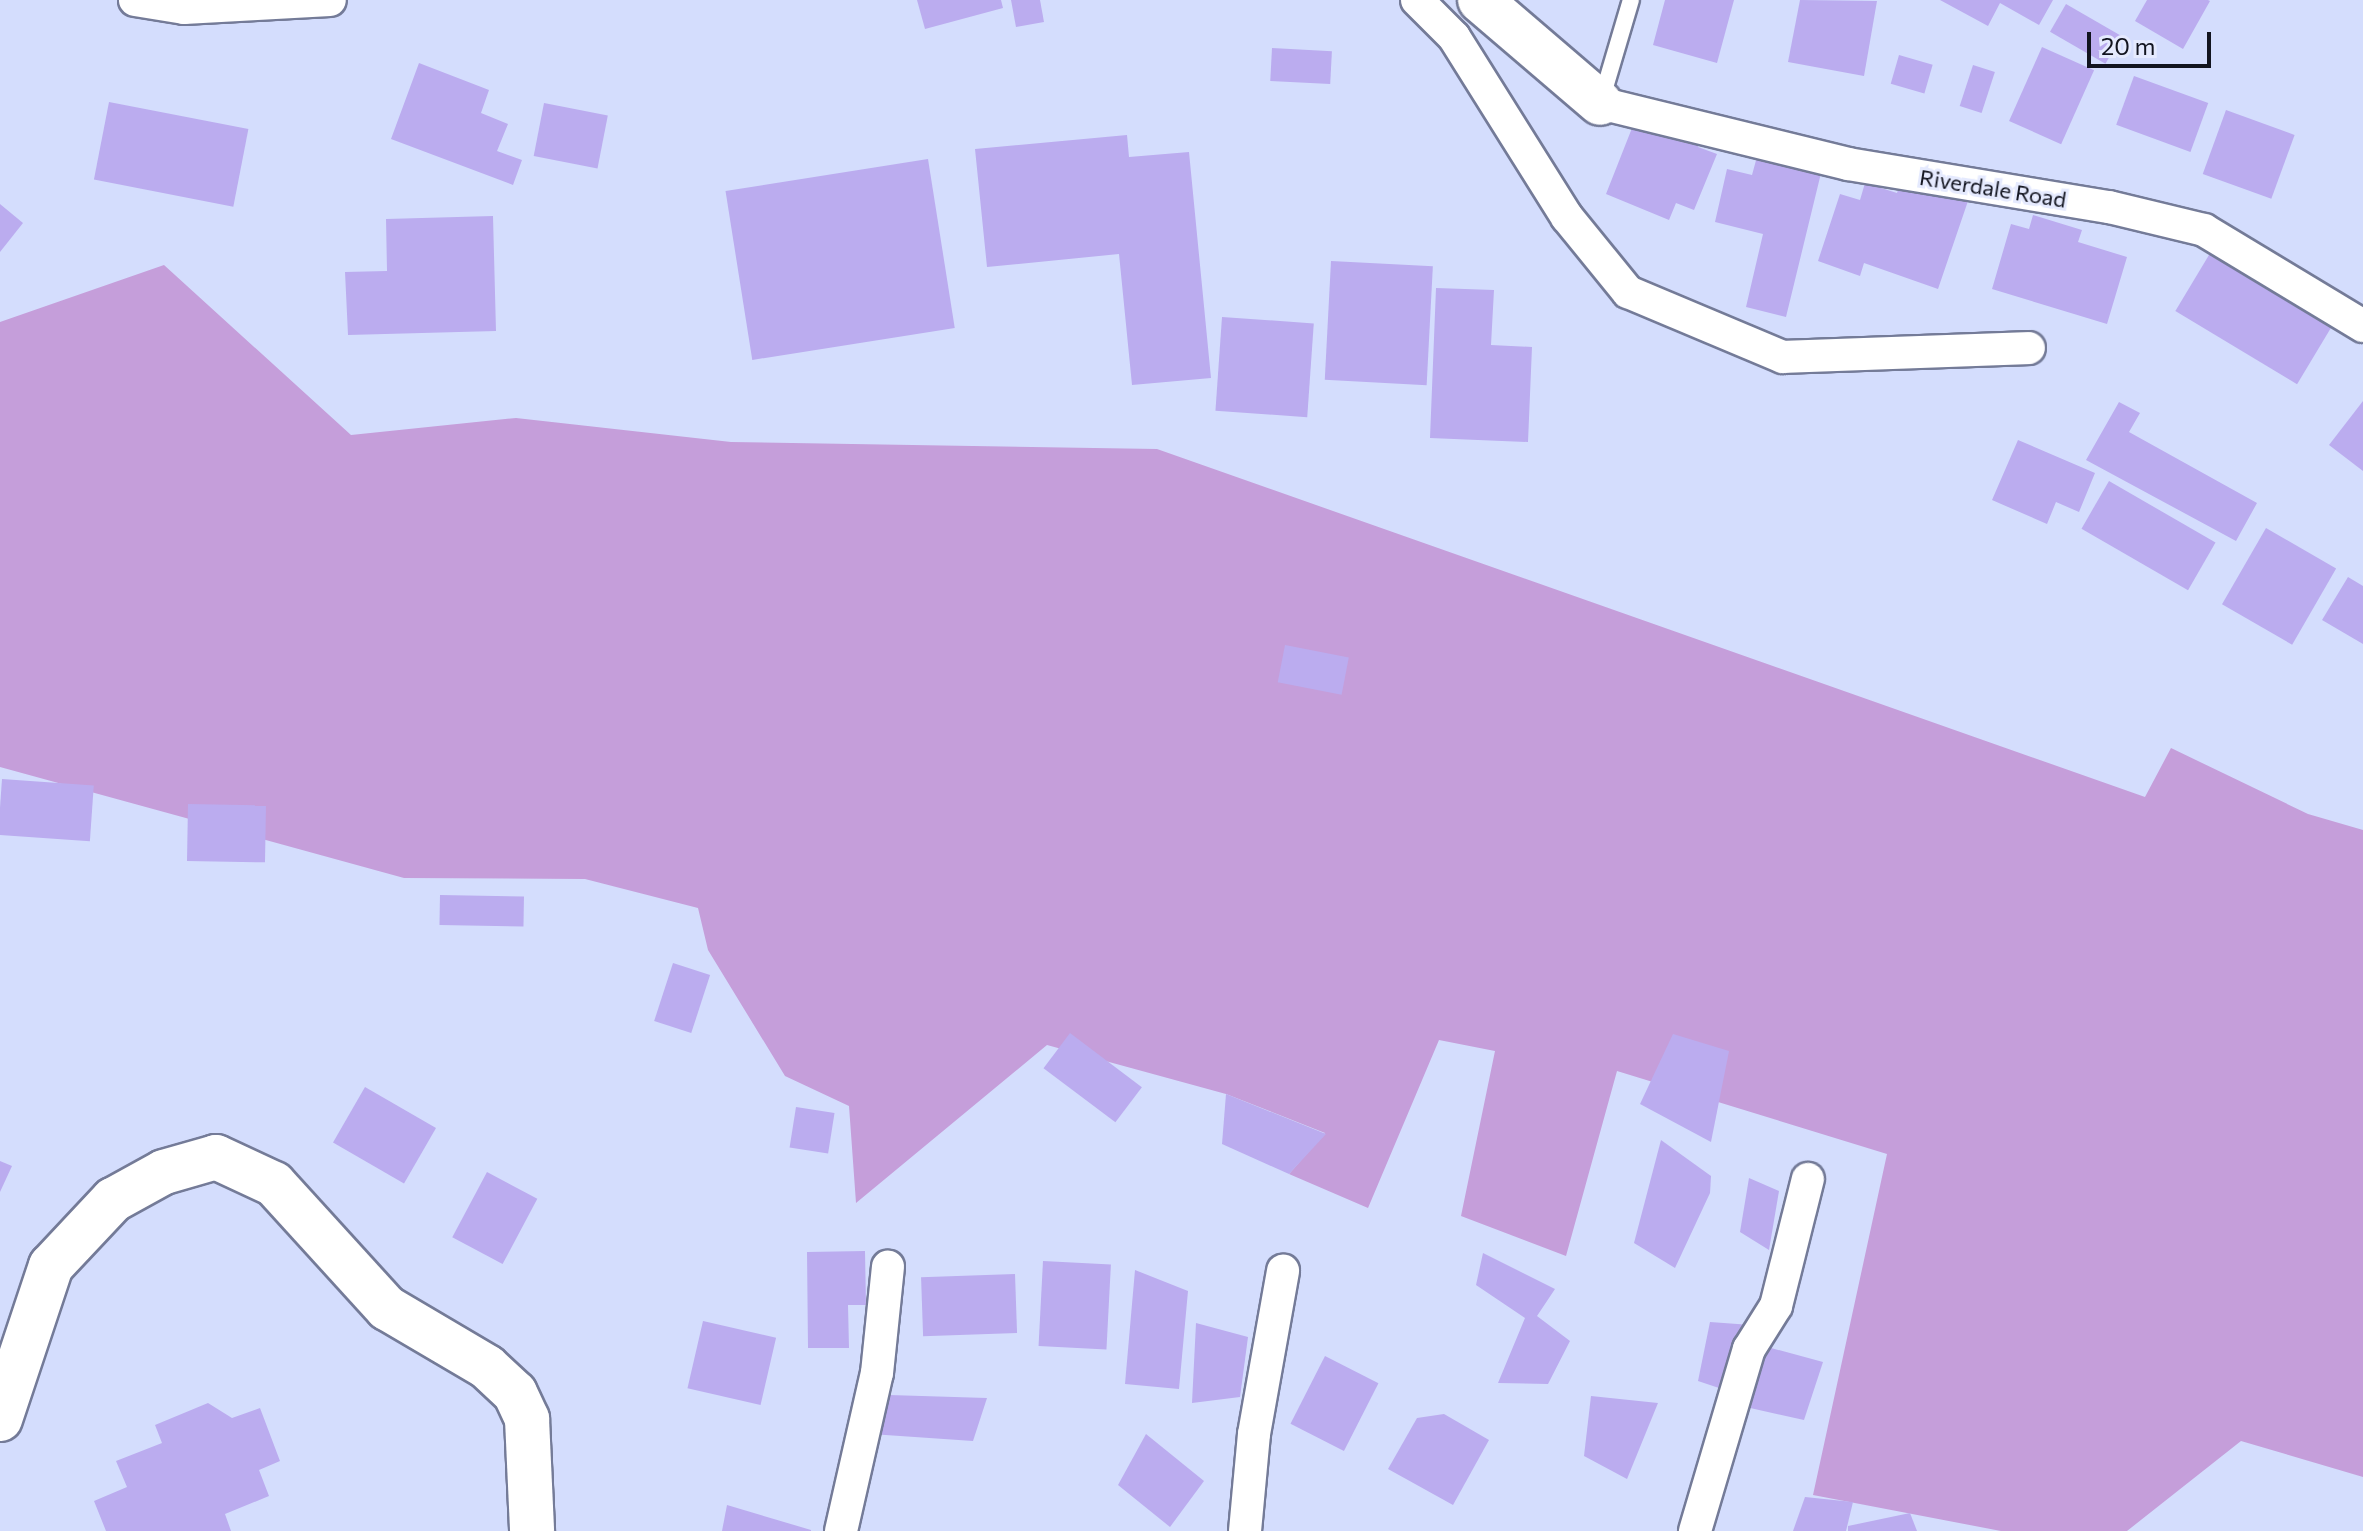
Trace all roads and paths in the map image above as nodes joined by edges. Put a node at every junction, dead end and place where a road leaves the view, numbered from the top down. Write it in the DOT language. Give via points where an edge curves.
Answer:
graph roads {
  1 [pos="135,0"];
  2 [pos="330,0"];
  3 [pos="1417,0"];
  4 [pos="1480,0"];
  5 [pos="1631,0"];
  6 [pos="1600,103"];
  7 [pos="2363,326"];
  8 [pos="2029,348"];
  9 [pos="1808,1179"];
  10 [pos="888,1267"];
  11 [pos="1283,1271"];
  12 [pos="0,1419"];
  13 [pos="532,1531"];
  14 [pos="841,1531"];
  15 [pos="1245,1531"];
  16 [pos="1695,1531"];
  1 -- 2 [label="street" via="184,8"];
  3 -- 8 [label="street" via="1454,37 1567,217 1628,292 1783,357"];
  4 -- 6 [label="street"];
  5 -- 6 [label="lane"];
  6 -- 7 [label="street, Riverdale Road" via="1848,164 2109,207 2204,230"];
  9 -- 16 [label="street" via="1776,1306 1749,1349"];
  10 -- 14 [label="street" via="877,1373"];
  11 -- 15 [label="street" via="1254,1434"];
  12 -- 13 [label="street" via="51,1266 113,1200 164,1172 216,1157 274,1184 387,1308 487,1367 515,1393 527,1419"];
}
